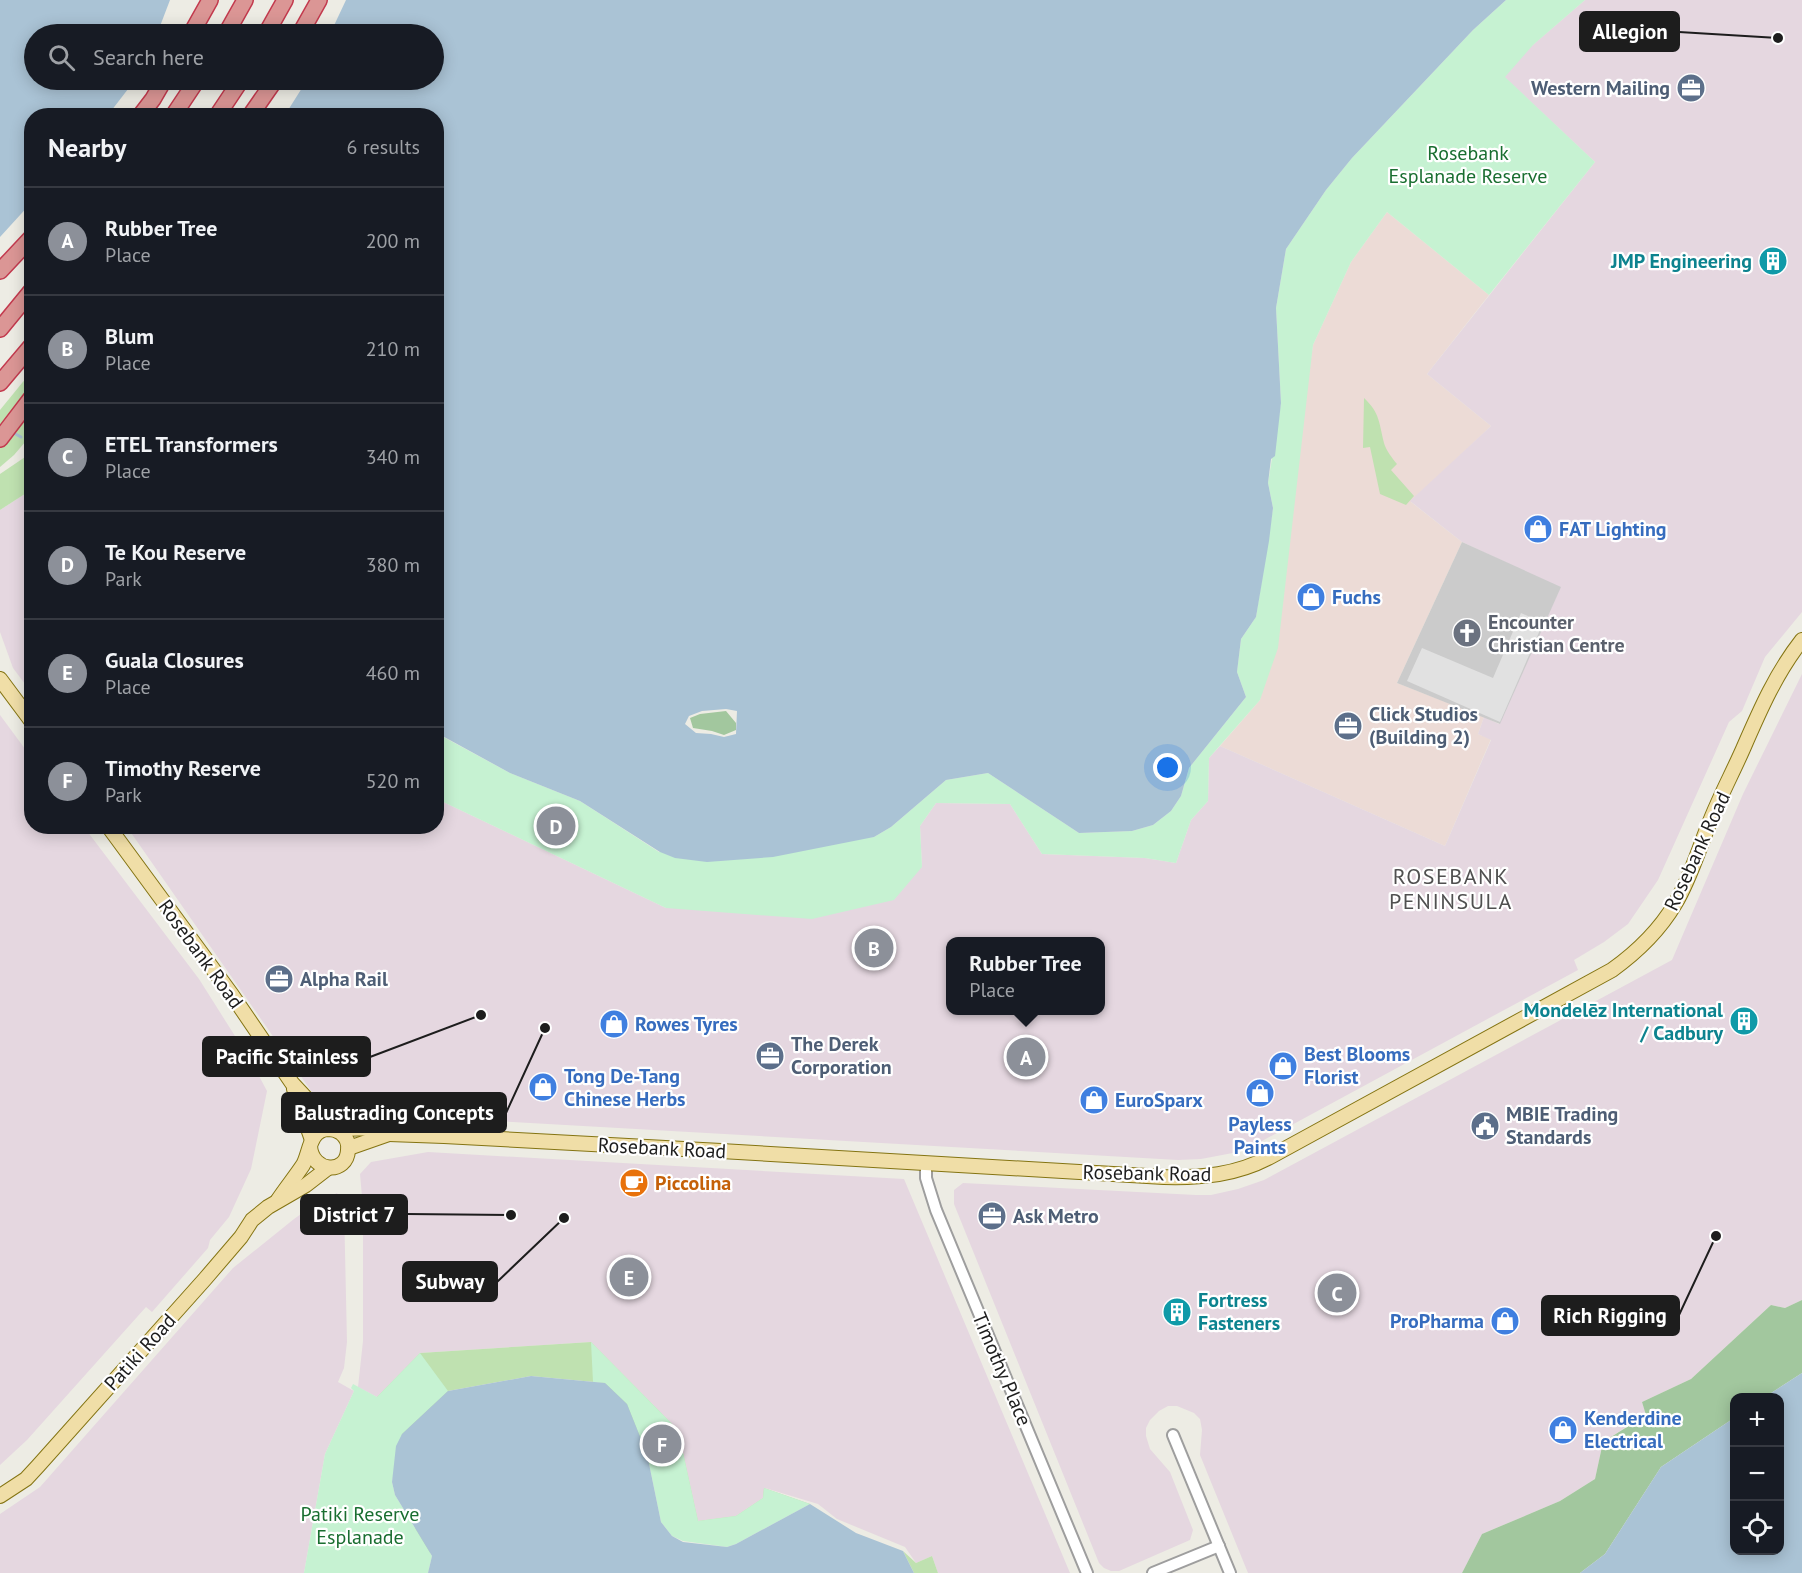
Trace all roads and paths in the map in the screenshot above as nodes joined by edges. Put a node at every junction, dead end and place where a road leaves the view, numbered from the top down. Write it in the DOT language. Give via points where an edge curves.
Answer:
graph roads {
  1 [pos="210,0"];
  2 [pos="245,0"];
  3 [pos="285,0"];
  4 [pos="319,0"];
  5 [pos="197,24"];
  6 [pos="232,24"];
  7 [pos="272,24"];
  8 [pos="306,24"];
  9 [pos="158,90"];
  10 [pos="190,90"];
  11 [pos="234,90"];
  12 [pos="268,90"];
  13 [pos="146,108"];
  14 [pos="178,108"];
  15 [pos="222,108"];
  16 [pos="256,108"];
  17 [pos="24,246"];
  18 [pos="0,271"];
  19 [pos="24,300"];
  20 [pos="0,329"];
  21 [pos="24,354"];
  22 [pos="0,383"];
  23 [pos="24,408"];
  24 [pos="0,439"];
  25 [pos="1802,640"];
  26 [pos="0,679"];
  27 [pos="24,711"];
  28 [pos="114,834"];
  29 [pos="292,1083"];
  30 [pos="334,1130"];
  31 [pos="389,1134"];
  32 [pos="311,1143"];
  33 [pos="348,1148"];
  34 [pos="926,1163"];
  35 [pos="328,1168"];
  36 [pos="276,1204"];
  37 [pos="1173,1435"];
  38 [pos="0,1496"];
  39 [pos="1219,1546"];
  40 [pos="1087,1573"];
  41 [pos="1153,1573"];
  42 [pos="1230,1573"];
  1 -- 5 [label="highway"];
  2 -- 6 [label="highway"];
  3 -- 7 [label="highway"];
  4 -- 8 [label="highway"];
  9 -- 13 [label="highway"];
  10 -- 14 [label="highway"];
  11 -- 15 [label="highway"];
  12 -- 16 [label="highway"];
  17 -- 18 [label="highway"];
  19 -- 20 [label="highway"];
  21 -- 22 [label="highway"];
  23 -- 24 [label="highway"];
  25 -- 34 [label="main road, Rosebank Road" via="1775,679 1675,904 1641,947 1612,970 1270,1157 1229,1173 1164,1177"];
  26 -- 27 [label="main road"];
  28 -- 29 [label="main road, Rosebank Road"];
  29 -- 30 [label="main road, Rosebank Road"];
  29 -- 32 [label="main road, Rosebank Road"];
  30 -- 31 [label="main road, Rosebank Road" via="359,1128"];
  30 -- 32 [label="main road" via="322,1130"];
  30 -- 33 [label="main road" via="347,1140"];
  31 -- 33 [label="main road, Rosebank Road"];
  31 -- 34 [label="main road, Rosebank Road"];
  32 -- 35 [label="main road" via="313,1158"];
  32 -- 36 [label="main road, Patiki Road" via="304,1163"];
  33 -- 35 [label="main road" via="344,1161"];
  34 -- 40 [label="street, Timothy Place" via="926,1178 936,1210"];
  35 -- 36 [label="main road, Patiki Road"];
  36 -- 38 [label="main road, Patiki Road" via="252,1220 205,1279 38,1467"];
  37 -- 39 [label="street"];
  39 -- 41 [label="street"];
  39 -- 42 [label="street"];
}
